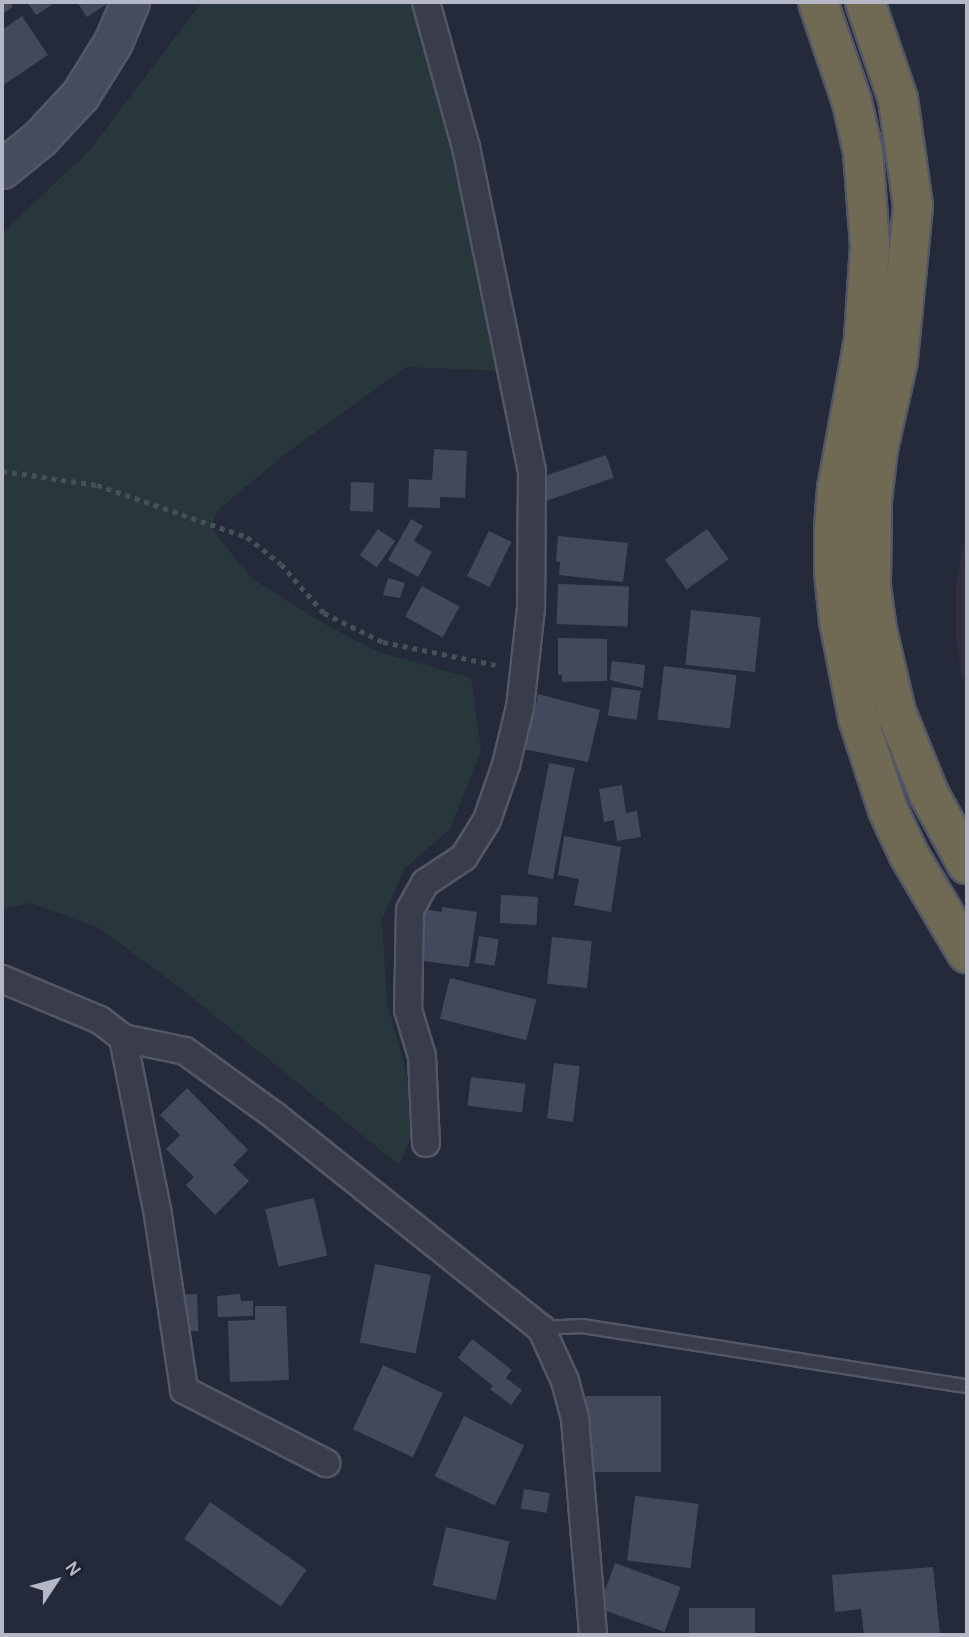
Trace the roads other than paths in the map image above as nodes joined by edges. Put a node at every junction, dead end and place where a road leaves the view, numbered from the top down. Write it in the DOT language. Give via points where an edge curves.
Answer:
graph roads {
  1 [pos="130,2"];
  2 [pos="426,2"];
  3 [pos="818,2"];
  4 [pos="865,2"];
  5 [pos="2,169"];
  6 [pos="967,864"];
  7 [pos="967,953"];
  8 [pos="2,979"];
  9 [pos="123,1038"];
  10 [pos="426,1143"];
  11 [pos="541,1328"];
  12 [pos="967,1386"];
  13 [pos="326,1463"];
  14 [pos="593,1635"];
  1 -- 5 [label="main road" via="113,42 80,95 40,138"];
  2 -- 10 [label="street" via="466,147 532,471 531,608 520,708 506,765 487,820 464,857 425,883 410,909 408,1010 422,1056"];
  3 -- 7 [label="highway" via="852,102 863,152 870,246 864,340 835,515 839,621 858,718 888,810 914,865"];
  4 -- 6 [label="highway" via="898,99 913,206 898,359 872,500 871,587 896,712 929,794"];
  8 -- 9 [label="street" via="100,1020"];
  9 -- 11 [label="street" via="185,1051 224,1076"];
  9 -- 13 [label="street" via="159,1215 184,1391"];
  11 -- 12 [label="lane" via="582,1326"];
  11 -- 14 [label="street" via="565,1381 575,1419"];
}
